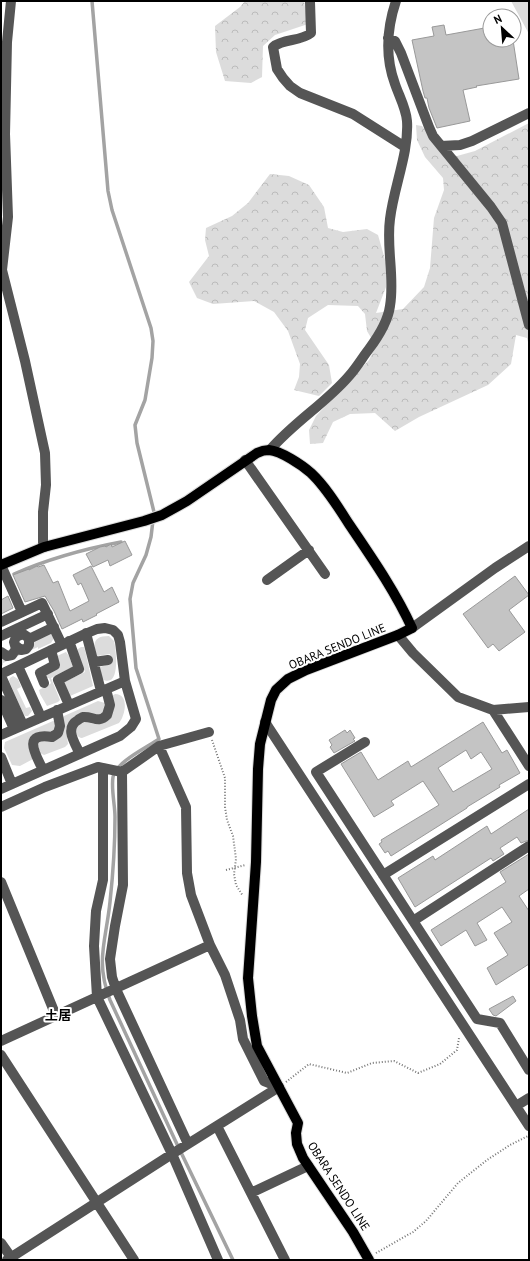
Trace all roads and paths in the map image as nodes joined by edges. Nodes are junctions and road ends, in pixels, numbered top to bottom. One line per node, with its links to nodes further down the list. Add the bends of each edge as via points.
1 (11, 1): 11 (street, via 7,42 5,134 8,217 2,270 26,361 45,453)
2 (396, 1): 4 (street)
3 (310, 2): 7 (street, via 311,33 306,37 273,47 277,69 300,93 353,114)
4 (388, 38): 6 (street, via 395,41 401,53 429,127); 7 (street, via 390,68 407,119)
5 (529, 113): 6 (street, via 472,141 460,145)
6 (441, 146): 8 (street, via 502,223)
7 (405, 147): 9 (street, via 392,200 389,228 392,287 385,322 349,376)
8 (529, 325)
9 (270, 450): 10 (main road, via 257,452); 21 (main road, via 302,465 322,486 390,585)
10 (245, 460): 11 (main road, via 187,501 162,515 144,522); 13 (street)
11 (44, 546): 14 (main road)
12 (529, 546): 21 (street)
13 (309, 550): 15 (street); 16 (street)
14 (1, 565): 17 (street)
15 (325, 574)
16 (268, 580)
17 (22, 612): 18 (street, via 42,603); 19 (street)
18 (48, 614): 20 (street); 23 (street)
19 (1, 622)
20 (54, 627): 25 (street); 27 (street, via 29,639 30,645 26,649 21,650)
21 (412, 628): 24 (main road, OBARA SENDO LINE)
22 (86, 633): 25 (street); 31 (street); 34 (street, via 105,628 113,630 118,635)
23 (1, 636)
24 (398, 636): 41 (street, via 458,697); 43 (main road, OBARA SENDO LINE, via 288,679 276,690)
25 (66, 643): 28 (street); 38 (street, via 79,670 58,680)
26 (1, 645): 27 (street, via 6,640)
27 (15, 645): 29 (street, via 14,653 10,656)
28 (51, 650): 32 (street); 35 (street, via 55,665 40,673 46,682)
29 (1, 652)
30 (108, 660): 31 (street)
31 (94, 662): 36 (street)
32 (18, 666): 33 (street); 35 (street)
33 (1, 675): 44 (street)
34 (125, 681): 36 (street); 49 (street, via 136,719 120,736)
35 (29, 690): 42 (street)
36 (103, 690): 38 (street); 49 (street, via 110,706 107,715 99,720 84,717 75,722 70,729)
37 (1, 700): 44 (street)
38 (69, 705): 40 (street)
39 (529, 707): 41 (street)
40 (57, 710): 42 (street); 53 (street, via 60,726 58,733 52,737 39,736 34,742 33,747)
41 (493, 710): 51 (street)
42 (41, 717): 44 (street)
43 (265, 722): 60 (main road, OBARA SENDO LINE, via 258,769); 70 (street)
44 (19, 727): 46 (street)
45 (209, 732): 48 (street); 64 (path, via 225,778 225,807 233,836 236,885 243,897)
46 (1, 735)
47 (365, 742): 62 (street, via 316,772)
48 (159, 746): 54 (street); 66 (street, via 186,807 187,873 191,895)
49 (80, 754): 53 (street)
50 (1, 758): 55 (street)
51 (529, 766)
52 (103, 768): 54 (street); 58 (street, via 98,766); 68 (street, via 103,880 96,911 94,946)
53 (43, 770): 55 (street)
54 (122, 772): 67 (street, via 123,885 110,959)
55 (12, 784): 57 (street)
56 (529, 784): 62 (street)
57 (1, 789)
58 (1, 807)
59 (529, 846): 65 (street)
60 (256, 862): 61 (path); 64 (main road, OBARA SENDO LINE)
61 (226, 870)
62 (383, 875): 65 (street)
63 (1, 882): 69 (street)
64 (253, 902): 74 (main road, OBARA SENDO LINE, via 248,978 252,1016 257,1046)
65 (413, 921): 73 (street, via 476,1019 500,1023)
66 (210, 945): 67 (street); 74 (street, via 240,1020 242,1039 264,1081)
67 (116, 989): 68 (street); 80 (street)
68 (97, 997): 69 (street); 81 (street)
69 (56, 1016): 71 (street)
70 (462, 1024): 74 (path, via 457,1050 440,1064 418,1073 394,1060 372,1063 347,1073 309,1064); 76 (street)
71 (1, 1041)
72 (1, 1055): 84 (street)
73 (529, 1070)
74 (279, 1087): 77 (street); 82 (main road, OBARA SENDO LINE, via 298,1123 297,1144)
75 (529, 1098): 76 (street)
76 (516, 1106): 78 (street)
77 (217, 1126): 80 (street); 83 (street)
78 (529, 1126)
79 (529, 1136): 87 (path, via 487,1160 458,1183 426,1221 413,1232)
80 (188, 1144): 81 (street)
81 (172, 1154): 84 (street); 89 (street)
82 (308, 1166): 83 (street); 87 (main road, OBARA SENDO LINE)
83 (250, 1193): 90 (street)
84 (97, 1202): 86 (street); 88 (street)
85 (1, 1243): 86 (street)
86 (10, 1259)
87 (369, 1259)
88 (134, 1260)
89 (218, 1260)
90 (285, 1260)

